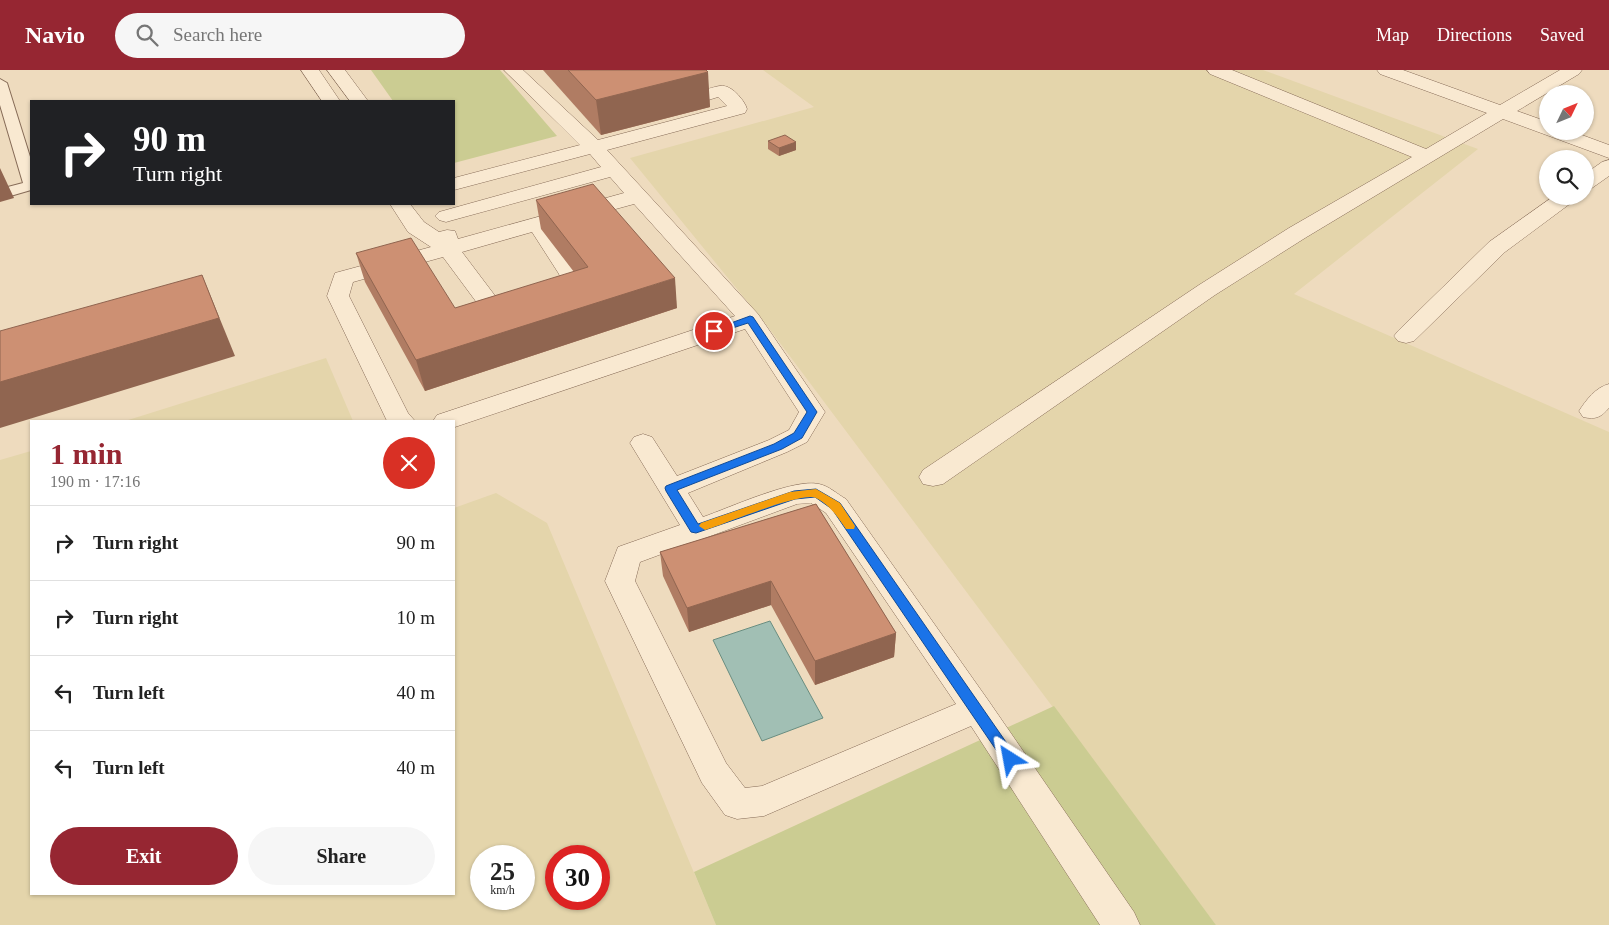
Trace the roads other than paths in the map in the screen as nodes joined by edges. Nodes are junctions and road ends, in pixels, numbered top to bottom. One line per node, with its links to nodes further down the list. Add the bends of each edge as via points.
1 (310, 70): 9 (street)
2 (336, 70): 10 (street)
3 (513, 70): 14 (street)
4 (672, 70): 14 (street, via 705,95 722,91 738,105 738,109)
5 (1216, 70): 16 (street)
6 (1386, 70): 11 (street)
7 (1573, 70): 11 (street)
8 (0, 83): 20 (lane)
9 (330, 100)
10 (357, 100)
11 (1500, 112): 12 (street); 16 (street)
12 (1539, 127)
13 (1576, 140): 15 (street)
14 (593, 146): 18 (street); 22 (street)
15 (1609, 152)
16 (1427, 156): 37 (street, via 1207,290)
17 (1609, 166): 19 (street)
18 (614, 170): 24 (street); 27 (street)
19 (1594, 177)
20 (30, 181)
21 (30, 184): 23 (lane)
22 (455, 184)
23 (0, 194)
24 (638, 196): 28 (street); 30 (street)
25 (401, 205): 29 (street, via 416,227)
26 (1556, 205): 31 (street, via 1498,247)
27 (440, 210): 29 (street)
28 (538, 224): 29 (street); 29 (street, via 573,283 570,291 507,315 491,306)
29 (448, 248): 34 (street, via 343,278 340,287 338,296)
30 (750, 319): 35 (street); 38 (street, via 812,412 798,436)
31 (1406, 336)
32 (1609, 392): 33 (street)
33 (1592, 411)
34 (401, 420)
35 (449, 420)
36 (643, 443): 38 (street)
37 (933, 477)
38 (670, 488): 39 (street)
39 (696, 529): 40 (street, via 794,495 816,493 836,506); 40 (street, via 628,555 620,581 714,773 737,804 764,802)
40 (977, 709): 41 (street)
41 (1121, 925)

